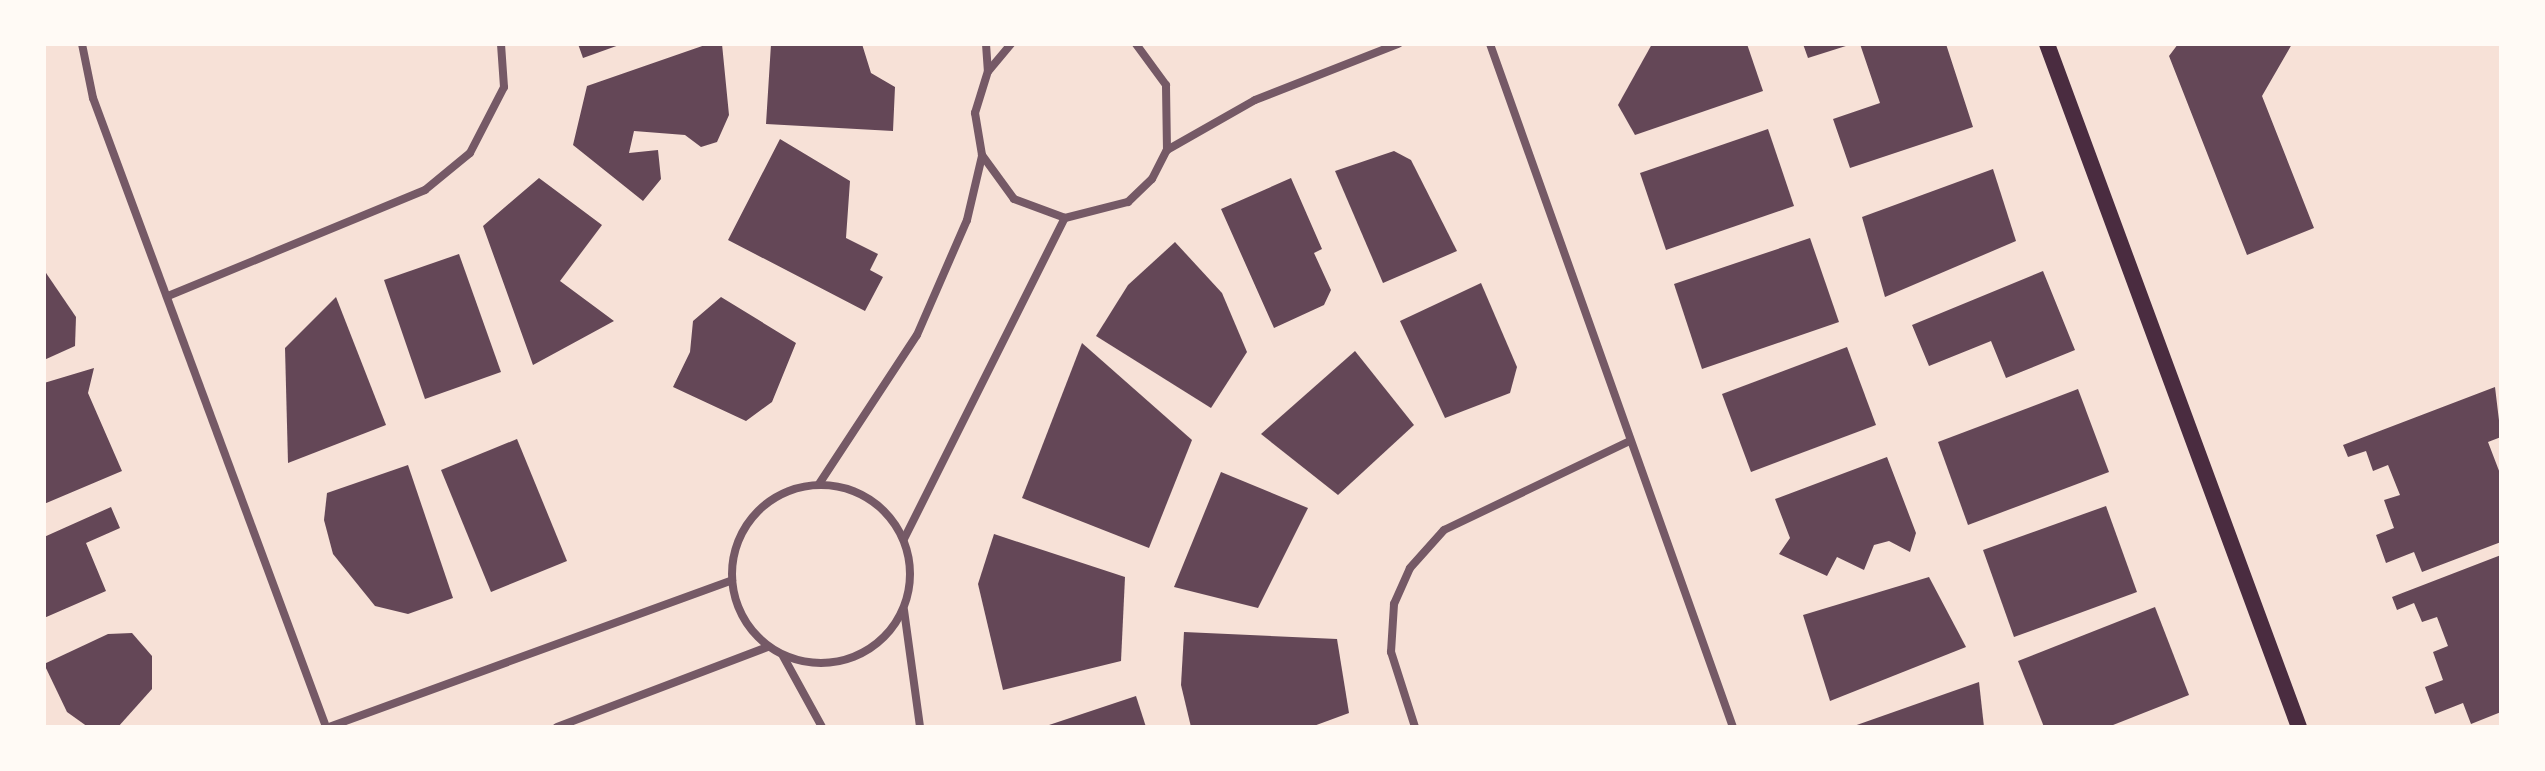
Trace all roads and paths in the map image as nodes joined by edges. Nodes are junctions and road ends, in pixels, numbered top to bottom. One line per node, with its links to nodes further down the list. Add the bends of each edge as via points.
1 (82, 44): 13 (street, via 93,98)
2 (501, 44): 13 (street, via 504,87 470,153 425,190)
3 (986, 44): 9 (street)
4 (1011, 44): 9 (street)
5 (1136, 44): 10 (street, via 1166,85)
6 (1398, 44): 10 (street, via 1255,100)
7 (1490, 44): 14 (street)
8 (2047, 44): 27 (main road)
9 (988, 71): 11 (street, via 975,113)
10 (1167, 150): 12 (street, via 1152,179 1128,202)
11 (982, 155): 12 (street, via 1014,199); 15 (street, via 967,220 917,335)
12 (1065, 218): 16 (street)
13 (168, 296): 21 (street)
14 (1630, 441): 25 (street, via 1444,530 1410,568 1394,604 1391,652); 26 (street)
15 (819, 484): 16 (street, via 870,498); 17 (street, via 791,490 746,525)
16 (904, 539): 18 (street, via 911,574)
17 (732, 580): 19 (street, via 742,618); 21 (street)
18 (904, 610): 20 (street, via 892,631 853,659 805,663); 24 (street)
19 (768, 647): 20 (street); 22 (street)
20 (783, 655): 23 (street)
21 (328, 727)
22 (557, 727)
23 (822, 727)
24 (920, 727)
25 (1415, 727)
26 (1733, 727)
27 (2299, 727)

